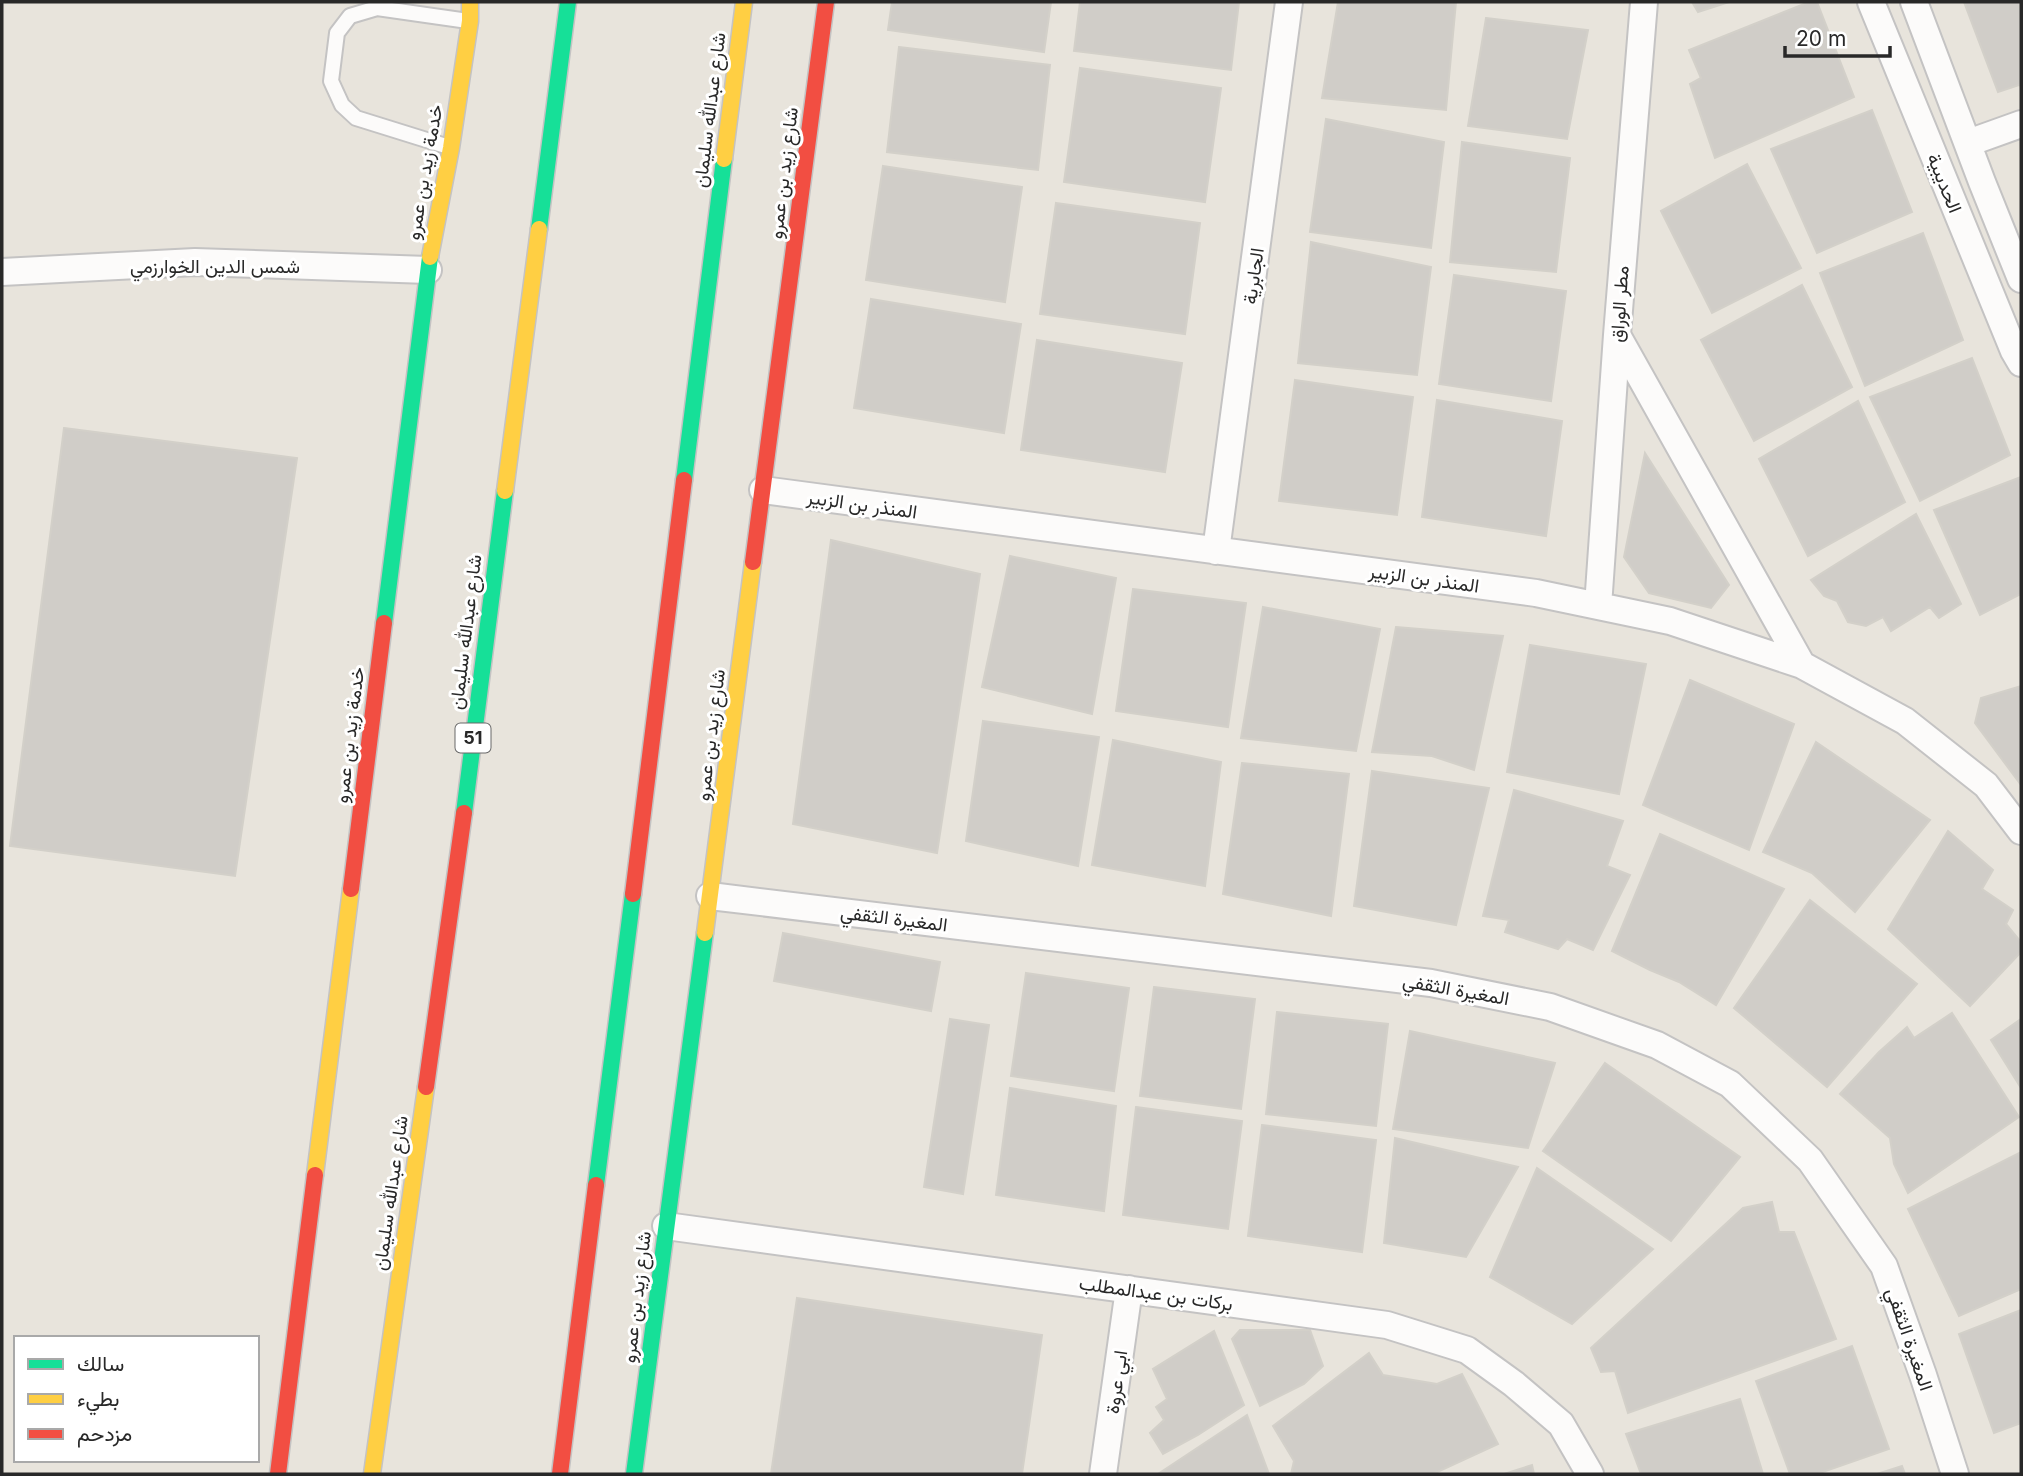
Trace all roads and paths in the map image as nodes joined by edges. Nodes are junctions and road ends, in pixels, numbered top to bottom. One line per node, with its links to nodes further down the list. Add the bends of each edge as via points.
1 (470, 2): 9 (main road, خدمة زيد بن عمرو)
2 (568, 2): 27 (main road, شارع عبدالله سليمان / 51, via 460,841)
3 (744, 2): 28 (main road, شارع عبدالله سليمان)
4 (826, 2): 18 (main road, شارع زيد بن عمرو)
5 (1289, 2): 19 (street, الجابرية)
6 (1644, 2): 16 (street, مطر الوراق)
7 (1871, 2): 17 (street, الحديبية)
8 (1914, 2): 11 (street, الحديبية)
9 (470, 21): 12 (main road, خدمة زيد بن عمرو); 12 (lane, via 377,8 350,16 337,33 331,81 342,105 356,118)
10 (2021, 124): 11 (street)
11 (1968, 144): 15 (street, الحديبية)
12 (451, 148): 13 (main road, خدمة زيد بن عمرو)
13 (428, 270): 14 (street, شمس الدين الخوارزمي, via 195,262); 26 (main road, خدمة زيد بن عمرو)
14 (2, 272)
15 (2021, 279)
16 (1617, 335): 20 (street, مطر الوراق); 21 (street)
17 (2021, 363)
18 (763, 490): 19 (street, المنذر بن الزبير); 23 (main road, شارع زيد بن عمرو)
19 (1216, 551): 20 (street, المنذر بن الزبير, via 1536,593)
20 (1598, 606): 21 (street, المنذر بن الزبير, via 1670,621)
21 (1802, 665): 22 (street, المنذر بن الزبير, via 1905,721 1986,785)
22 (2021, 831)
23 (710, 896): 24 (main road, شارع زيد بن عمرو); 32 (street, المغيرة الثقفي, via 1432,983 1550,1007 1657,1045 1730,1084 1810,1160 1884,1265)
24 (666, 1226): 25 (street, بركات بن عبدالمطلب); 29 (main road, شارع زيد بن عمرو)
25 (1129, 1289): 30 (street, ابي عروة); 31 (street, بركات بن عبدالمطلب, via 1387,1325 1467,1350 1561,1424)
26 (278, 1474)
27 (372, 1474)
28 (560, 1474)
29 (634, 1474)
30 (1103, 1474)
31 (1590, 1474)
32 (1955, 1474)

